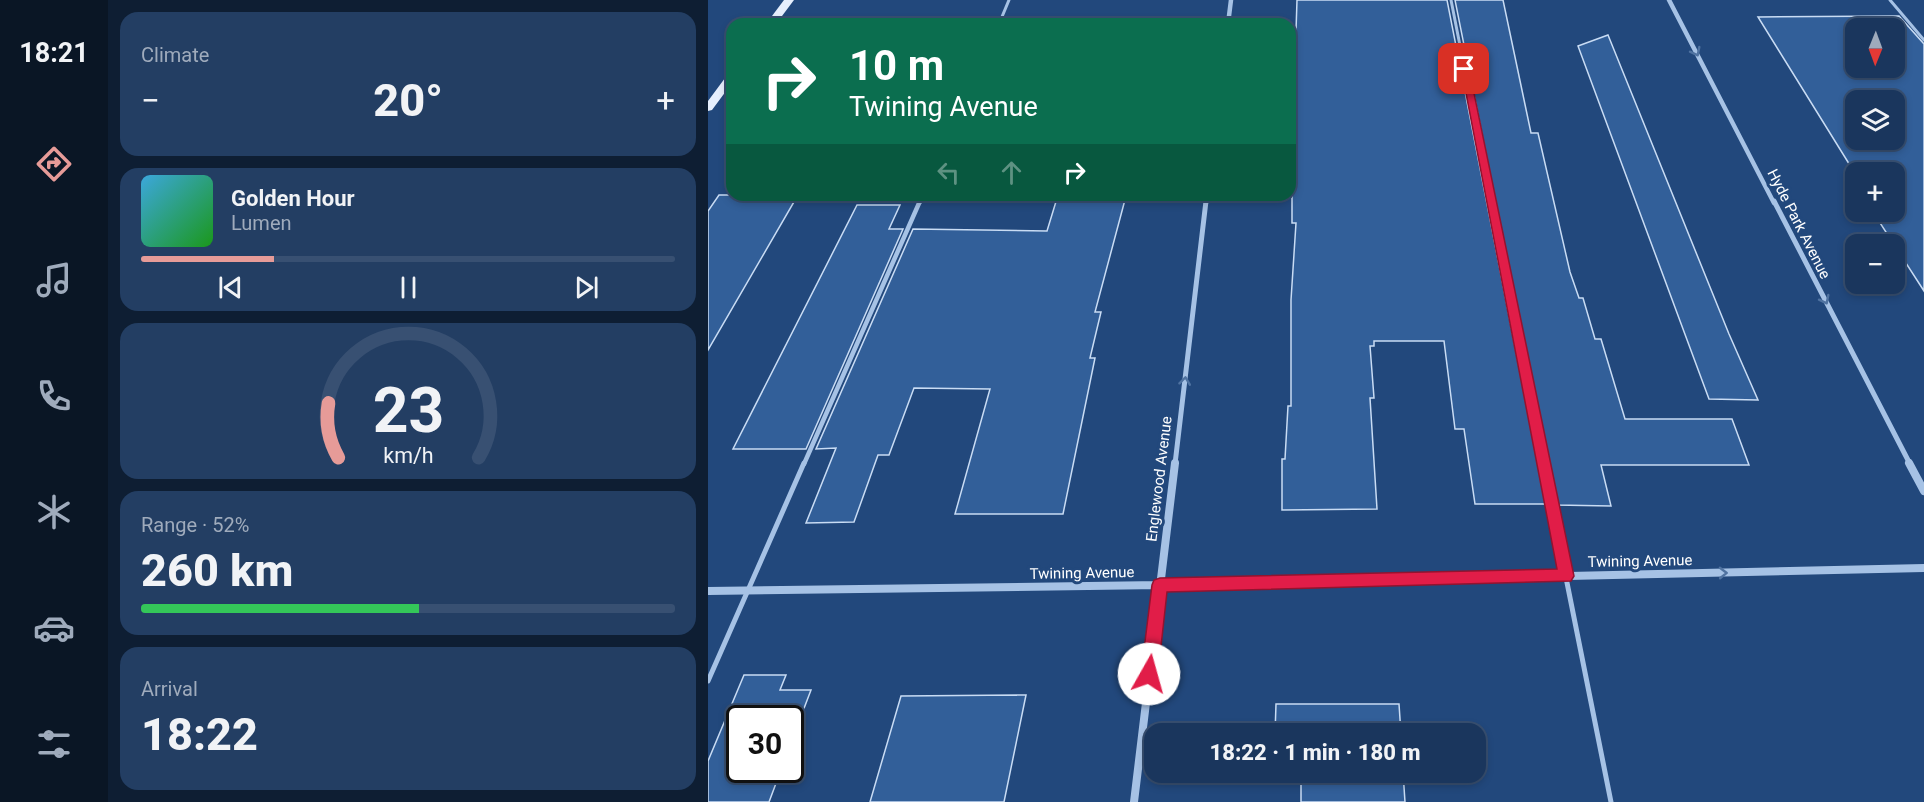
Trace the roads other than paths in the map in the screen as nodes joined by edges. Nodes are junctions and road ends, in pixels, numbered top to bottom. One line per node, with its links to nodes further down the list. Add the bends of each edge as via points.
1 (789, 0): 7 (main road)
2 (1009, 0): 8 (lane)
3 (1231, 0): 9 (street)
4 (1450, 0): 17 (lane)
5 (1669, 0): 15 (street, Hyde Park Avenue, one-way to 15)
6 (1890, 0): 10 (lane)
7 (776, 18)
8 (1002, 18)
9 (1229, 18)
10 (1924, 40)
11 (726, 84): 12 (main road)
12 (708, 108)
13 (920, 201): 20 (lane)
14 (1206, 201): 18 (street, Englewood Avenue, one-way to 14)
15 (1924, 491)
16 (1924, 568): 17 (street, Twining Avenue, one-way to 16)
17 (1566, 576): 18 (street, Twining Avenue); 23 (lane)
18 (1160, 585): 20 (street, Twining Avenue); 22 (street, Englewood Avenue)
19 (708, 591): 20 (street, Twining Avenue)
20 (748, 591): 21 (lane)
21 (708, 681)
22 (1134, 802)
23 (1611, 802)

